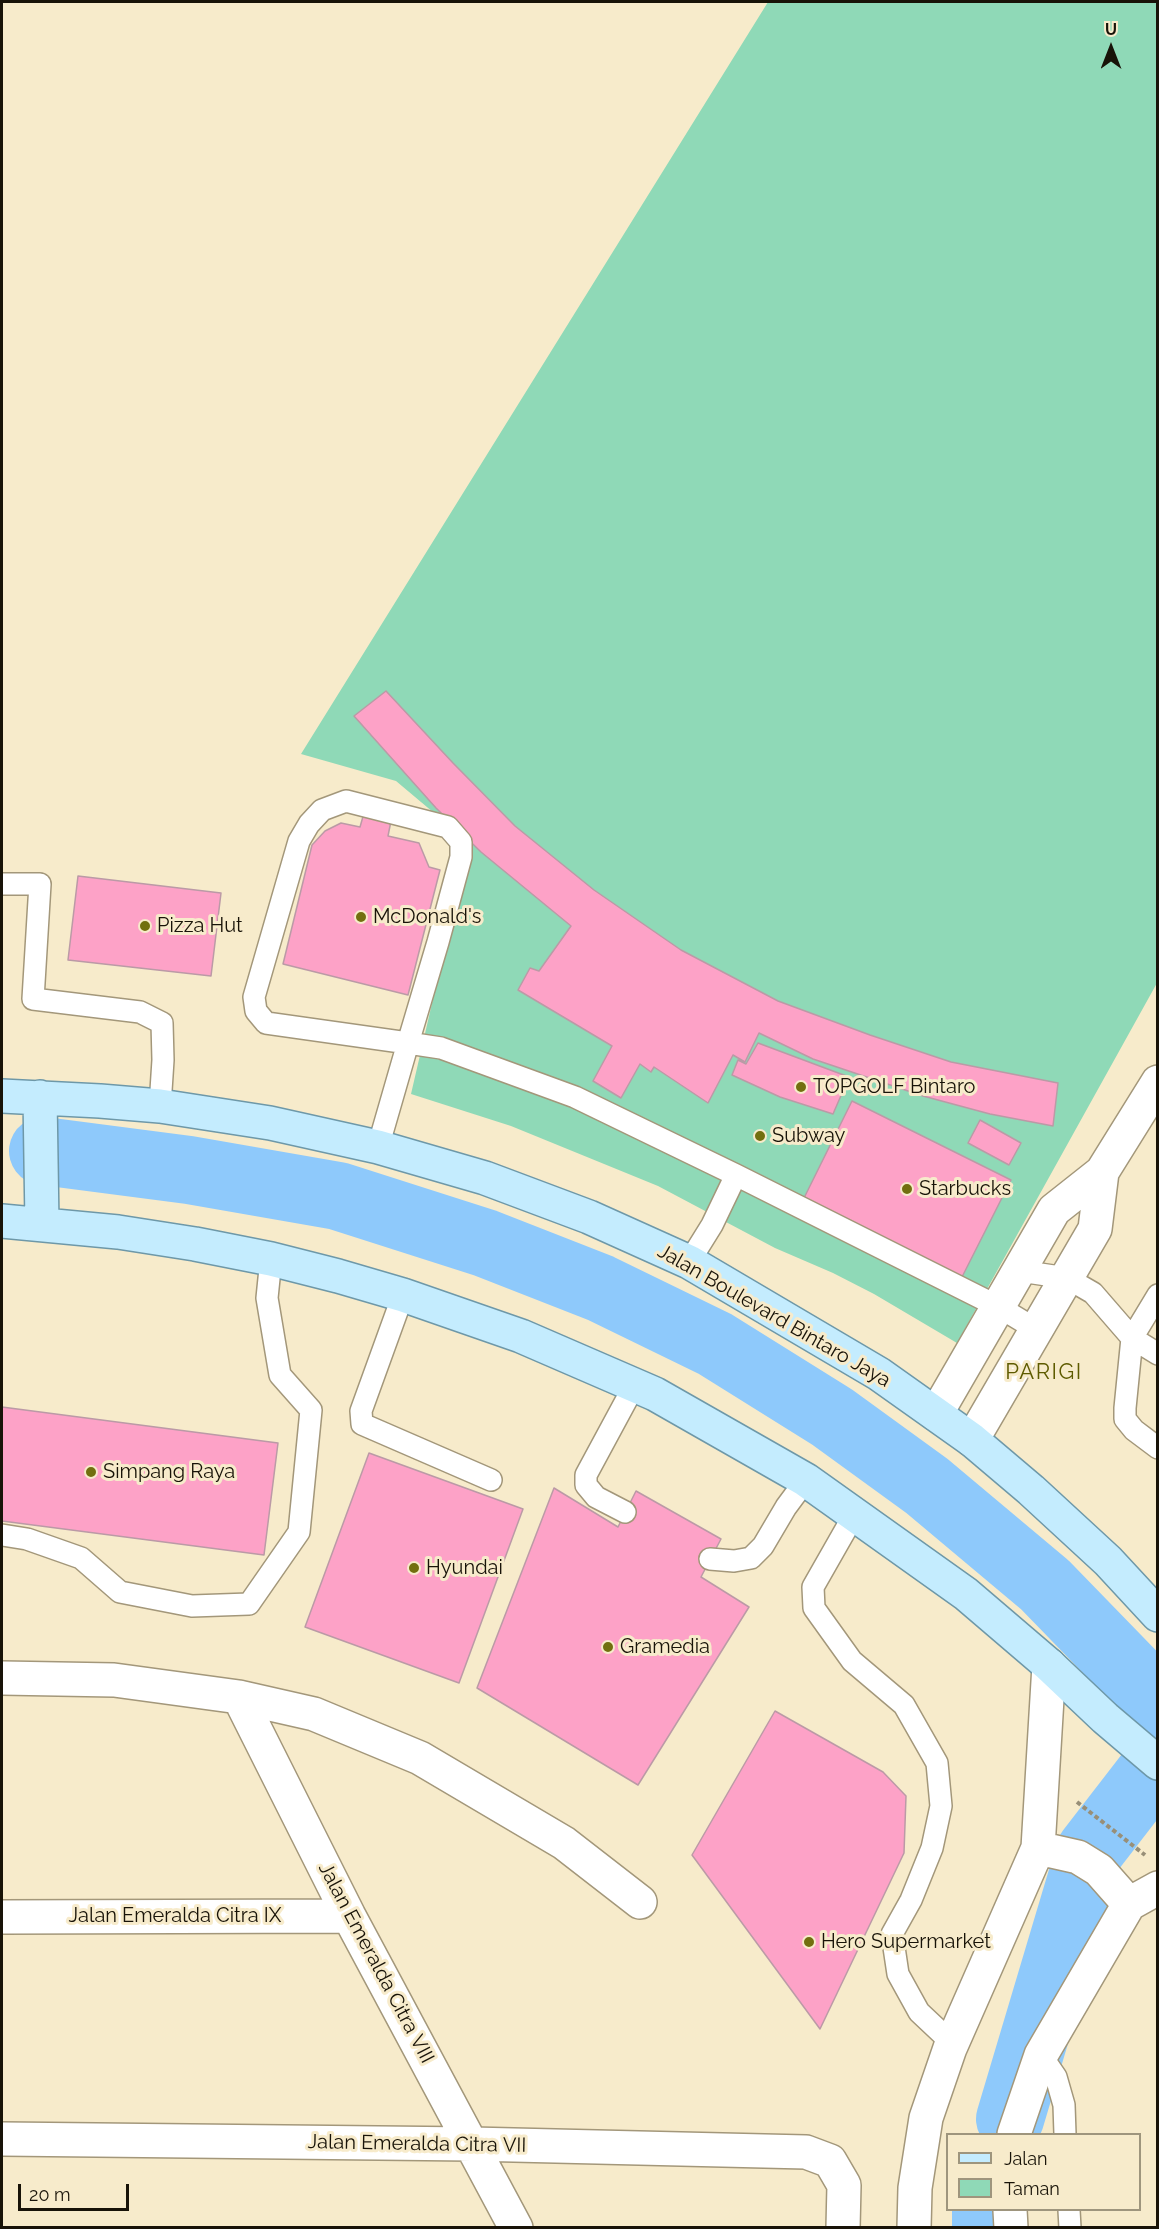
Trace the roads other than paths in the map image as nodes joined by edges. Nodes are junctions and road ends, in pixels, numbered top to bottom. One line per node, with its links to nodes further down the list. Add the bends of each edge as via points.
1 (2, 884): 6 (lane, via 40,884 33,999 140,1012 162,1023)
2 (408, 1043): 2 (lane, via 266,1023 255,1011 254,998 299,841 322,810 346,801 448,827 461,842 461,857); 7 (lane); 9 (lane, via 441,1048 575,1097)
3 (1158, 1082): 8 (street)
4 (2, 1096): 5 (main road, Jalan Boulevard Bintaro Jaya)
5 (40, 1097): 6 (main road, Jalan Boulevard Bintaro Jaya); 11 (main road)
6 (160, 1106): 7 (main road, Jalan Boulevard Bintaro Jaya, via 270,1123)
7 (378, 1147): 13 (main road, Jalan Boulevard Bintaro Jaya, via 485,1178 589,1217)
8 (1102, 1172): 14 (street, via 1054,1210); 15 (street, via 1095,1229)
9 (736, 1175): 13 (lane); 18 (lane)
10 (2, 1221): 11 (main road)
11 (42, 1224): 12 (main road, via 151,1237)
12 (271, 1259): 16 (main road); 30 (lane, via 267,1298 280,1375 310,1410 299,1532 249,1604 192,1606 120,1592 81,1557)
13 (689, 1262): 23 (main road, Jalan Boulevard Bintaro Jaya, via 879,1374)
14 (1020, 1271): 15 (lane); 18 (street)
15 (1067, 1278): 19 (street); 20 (lane, via 1093,1293)
16 (403, 1295): 22 (main road, via 521,1336); 26 (lane, via 361,1411 362,1424)
17 (1158, 1295): 20 (lane)
18 (985, 1300): 19 (lane); 23 (street)
19 (1036, 1330): 24 (street)
20 (1132, 1338): 21 (lane); 25 (lane, via 1125,1419)
21 (1158, 1354)
22 (634, 1386): 27 (main road); 28 (lane, via 586,1475 586,1485 596,1497)
23 (936, 1414): 24 (main road, Jalan Boulevard Bintaro Jaya)
24 (972, 1440): 32 (main road, Jalan Boulevard Bintaro Jaya, via 1108,1561)
25 (1158, 1448)
26 (491, 1480)
27 (806, 1480): 29 (main road); 31 (lane, via 764,1546 751,1558)
28 (625, 1512)
29 (854, 1515): 33 (main road, via 966,1594); 43 (lane, via 813,1587 814,1608 852,1661 904,1705 937,1762 941,1806 932,1848 892,1934 898,1974 913,2002)
30 (2, 1535)
31 (710, 1559)
32 (1158, 1614)
33 (1049, 1665): 36 (main road); 37 (street)
34 (2, 1678): 35 (street, via 114,1680)
35 (239, 1697): 40 (street, via 314,1714 420,1758 564,1843); 41 (street, Jalan Emeralda Citra VIII)
36 (1158, 1763)
37 (1046, 1849): 39 (street, via 1078,1857); 43 (street)
38 (1158, 1888): 39 (street)
39 (1122, 1896): 44 (street)
40 (640, 1902)
41 (349, 1916): 42 (street, Jalan Emeralda Citra IX); 48 (street, Jalan Emeralda Citra VIII)
42 (2, 1917)
43 (952, 2044): 53 (street, via 926,2118 915,2188)
44 (1041, 2055): 45 (street); 46 (lane, via 1056,2077 1064,2105)
45 (1014, 2133)
46 (1065, 2133)
47 (2, 2139): 48 (street, Jalan Emeralda Citra VII)
48 (472, 2144): 51 (street, Jalan Emeralda Citra VIII); 52 (street, Jalan Emeralda Citra VII, via 806,2152 830,2161 844,2185)
49 (1010, 2211): 54 (street)
50 (1069, 2211): 55 (lane)
51 (516, 2228)
52 (843, 2228)
53 (914, 2228)
54 (1011, 2228)
55 (1070, 2228)

